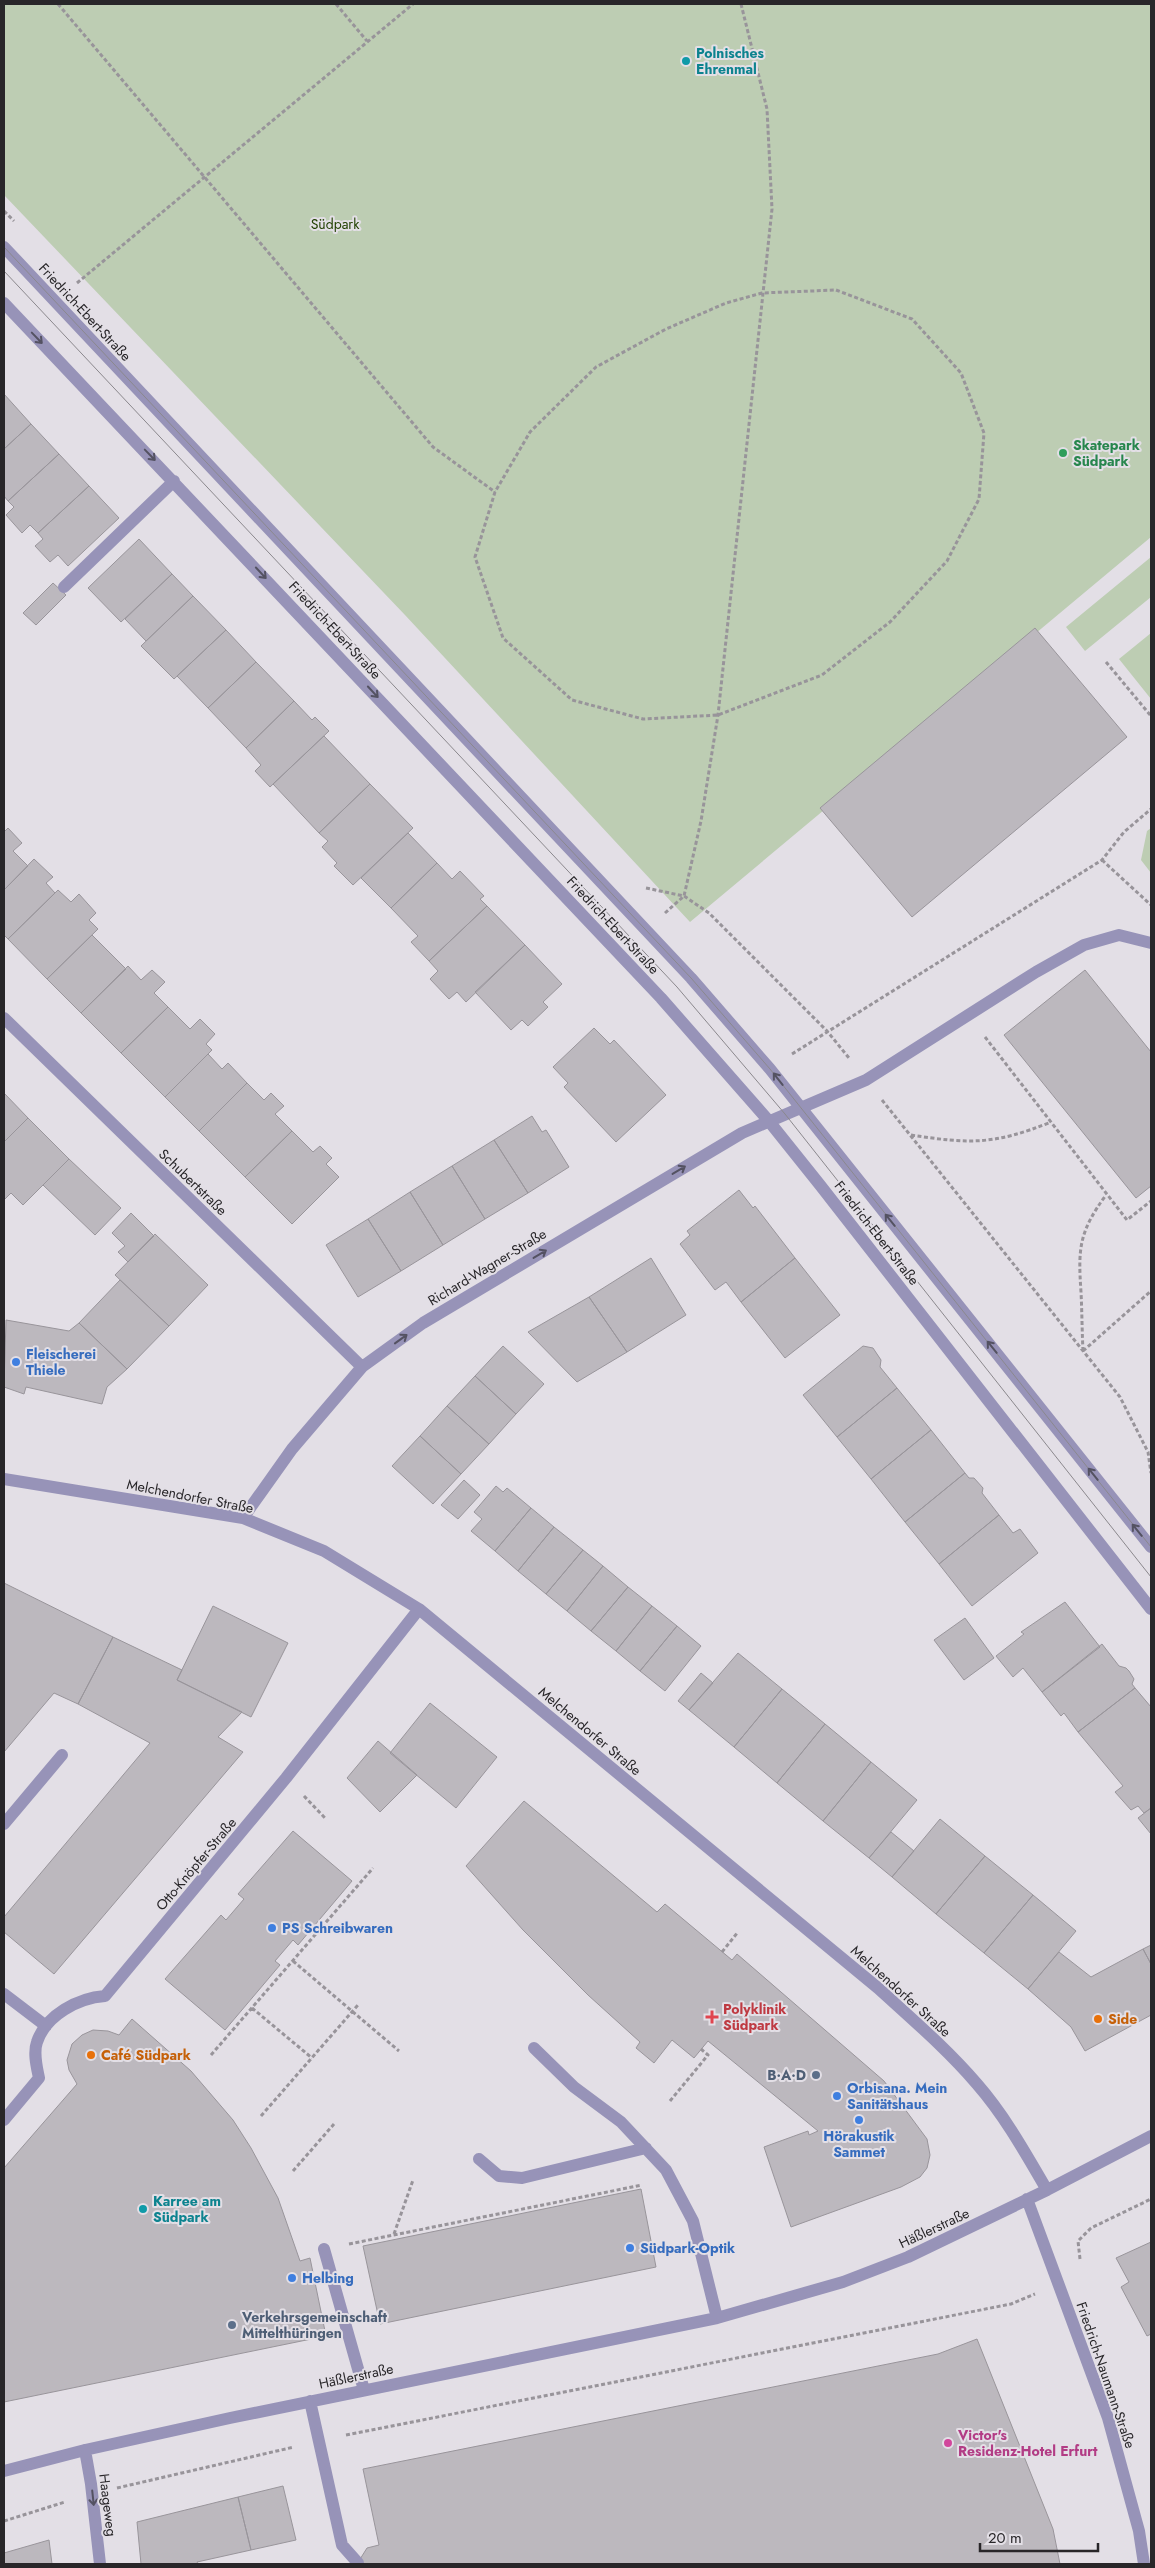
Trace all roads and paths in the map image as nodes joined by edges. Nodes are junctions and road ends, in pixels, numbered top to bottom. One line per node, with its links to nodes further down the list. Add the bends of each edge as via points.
1 (58, 4): 6 (path)
2 (336, 4): 5 (path)
3 (412, 4): 5 (path)
4 (742, 4): 9 (path, via 767,110 772,209)
5 (368, 41): 6 (path)
6 (206, 176): 8 (path); 12 (path, via 433,447)
7 (4, 247): 25 (street, Friedrich-Ebert-Straße, one-way to 7, via 691,978)
8 (77, 283)
9 (762, 292): 12 (path, via 726,303 666,329 596,368 530,432); 15 (path); 15 (path, via 836,290 912,319 961,372 984,433 979,499 947,561 890,622 822,675)
10 (4, 303): 11 (street, Friedrich-Ebert-Straße, one-way to 11)
11 (174, 481): 13 (street); 26 (street, Friedrich-Ebert-Straße, one-way to 26, via 661,998)
12 (495, 492): 15 (path, via 475,557 503,638 572,700 643,719)
13 (64, 588)
14 (1106, 662): 16 (path)
15 (718, 715): 23 (path, via 701,821 684,896 709,913)
16 (1151, 716)
17 (1151, 809): 18 (path, via 1124,832)
18 (1102, 860): 19 (path); 23 (path)
19 (1151, 905)
20 (1151, 943): 21 (street, Richard-Wagner-Straße, via 1119,935 1084,945)
21 (968, 1014): 24 (street, Richard-Wagner-Straße); 27 (path)
22 (4, 1018): 33 (street, Schubertstraße)
23 (827, 1031): 24 (path)
24 (866, 1080): 25 (street, Richard-Wagner-Straße); 28 (path)
25 (800, 1108): 26 (street, Richard-Wagner-Straße); 37 (street, Friedrich-Ebert-Straße, one-way to 25)
26 (768, 1120): 33 (street, Richard-Wagner-Straße, one-way to 26, via 423,1324); 39 (street, Friedrich-Ebert-Straße)
27 (1051, 1122): 28 (path, via 1022,1134 988,1142 958,1143); 29 (path)
28 (911, 1135): 32 (path)
29 (1106, 1195): 30 (path, via 1127,1220); 32 (path, via 1083,1234 1078,1262)
30 (1151, 1202)
31 (1151, 1291): 32 (path)
32 (1083, 1351): 34 (path, via 1120,1396 1148,1452)
33 (362, 1367): 36 (street, Richard-Wagner-Straße, via 292,1449)
34 (1151, 1473)
35 (4, 1479): 36 (street, Melchendorfer Straße)
36 (243, 1518): 38 (street, Melchendorfer Straße, via 324,1551)
37 (1151, 1547)
38 (419, 1609): 50 (street, Otto-Knöpfer-Straße, via 286,1778 105,1996 87,1997 69,2006); 66 (street, Melchendorfer Straße, via 878,1988 979,2086 1018,2139)
39 (1151, 1609)
40 (62, 1755): 41 (street)
41 (4, 1824)
42 (373, 1868): 45 (path)
43 (738, 1932): 44 (path)
44 (722, 1952)
45 (293, 1961): 48 (path); 49 (path)
46 (4, 1994): 50 (street)
47 (358, 2005): 49 (path)
48 (252, 2008): 54 (path); 55 (path)
49 (352, 2012): 53 (path); 55 (path)
50 (46, 2026): 58 (street, Otto-Knöpfer-Straße, via 36,2044 39,2078)
51 (534, 2048): 61 (street, via 574,2087 621,2122)
52 (701, 2049): 56 (path, via 708,2055)
53 (398, 2051)
54 (211, 2055)
55 (312, 2058): 57 (path)
56 (670, 2101)
57 (261, 2116)
58 (4, 2120)
59 (334, 2124): 63 (path)
60 (1151, 2136): 66 (street, Häßlerstraße)
61 (646, 2148): 62 (street, via 522,2178 499,2176); 64 (street)
62 (479, 2159)
63 (293, 2170)
64 (666, 2170): 69 (path, via 647,2184); 72 (street, via 693,2221)
65 (413, 2180): 69 (path)
66 (1047, 2190): 67 (street, Häßlerstraße)
67 (1028, 2199): 71 (street, Friedrich-Naumann-Straße); 72 (street, Häßlerstraße, via 908,2257 843,2282)
68 (1151, 2199): 71 (path, via 1091,2228 1078,2241 1083,2274)
69 (394, 2234): 70 (path)
70 (324, 2249): 73 (street)
71 (1059, 2283): 75 (path, via 1011,2304); 82 (street, Friedrich-Naumann-Straße, via 1108,2418 1139,2531)
72 (717, 2318): 73 (street, Häßlerstraße)
73 (364, 2390): 74 (street, Häßlerstraße)
74 (310, 2402): 75 (street); 76 (street, Häßlerstraße)
75 (319, 2441): 78 (path); 80 (street, via 342,2545)
76 (85, 2450): 77 (street, Häßlerstraße); 78 (street, Haageweg)
77 (4, 2471)
78 (92, 2494): 79 (path); 81 (street, Haageweg, one-way to 81)
79 (4, 2521)
80 (358, 2562)
81 (100, 2564)
82 (1144, 2564)

